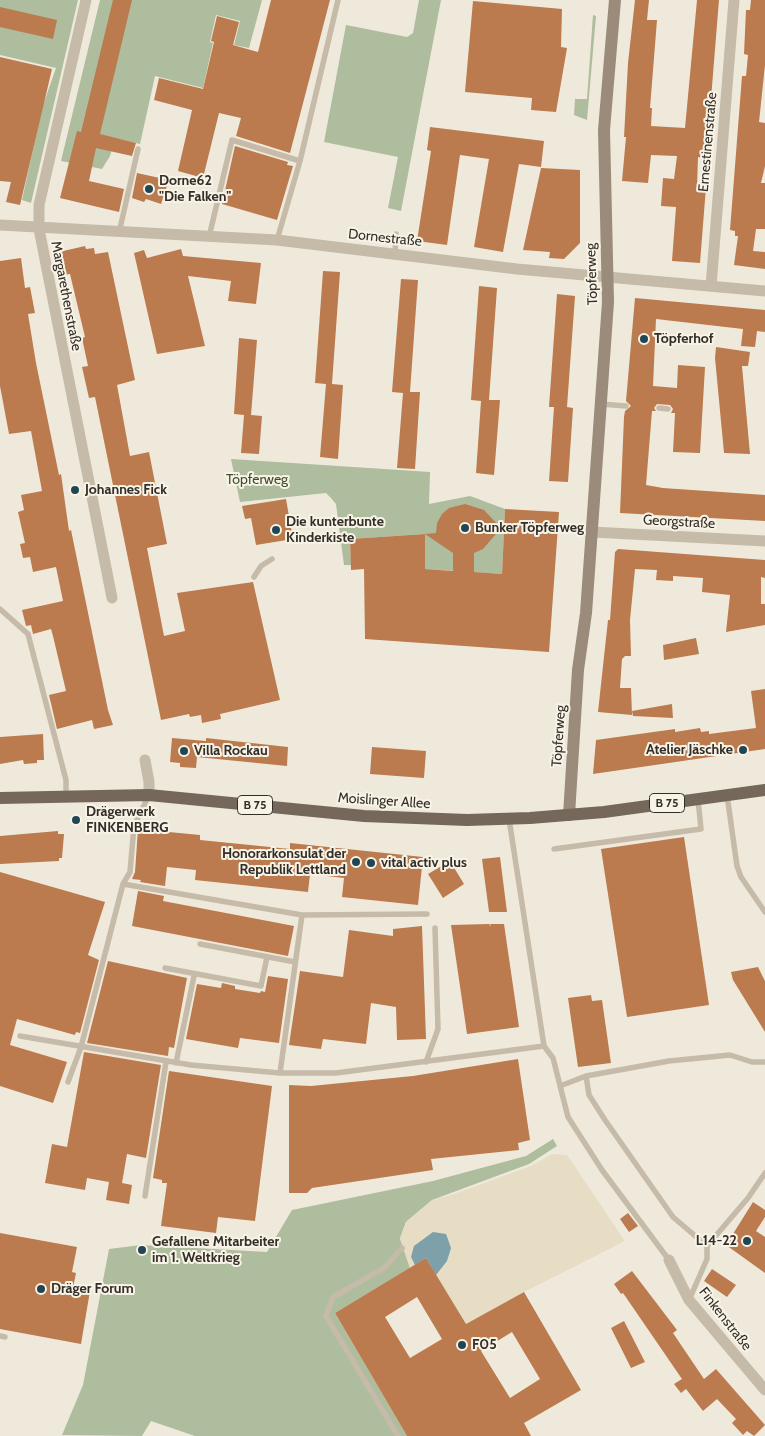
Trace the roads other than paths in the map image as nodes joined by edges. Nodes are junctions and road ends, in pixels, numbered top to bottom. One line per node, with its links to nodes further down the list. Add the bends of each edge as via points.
1 (86, 0): 8 (street, Margarethenstraße, via 39,204)
2 (338, 0): 6 (lane)
3 (615, 0): 14 (main road, Töpferweg, via 604,130)
4 (734, 0): 15 (street, Ernestinenstraße)
5 (138, 149): 9 (lane)
6 (300, 161): 11 (lane, via 232,140); 12 (lane)
7 (0, 225): 8 (street, Dornestraße)
8 (39, 229): 9 (street, Dornestraße); 25 (street, Margarethenstraße)
9 (118, 233): 11 (street, Dornestraße)
10 (396, 234): 13 (lane)
11 (209, 237): 12 (street, Dornestraße)
12 (277, 240): 13 (street, Dornestraße)
13 (395, 254): 14 (street, Dornestraße)
14 (608, 277): 15 (street, Dornestraße); 17 (main road, Töpferweg)
15 (711, 286): 16 (street, Dornestraße)
16 (765, 291)
17 (601, 404): 18 (lane); 21 (main road, Töpferweg)
18 (626, 406)
19 (659, 408): 20 (lane)
20 (668, 409)
21 (592, 532): 22 (street, Georgstraße); 34 (main road, Töpferweg, via 578,670)
22 (765, 541)
23 (272, 559): 24 (lane, via 261,566)
24 (254, 577)
25 (112, 598)
26 (0, 608): 29 (lane, via 28,634 66,780)
27 (145, 760): 30 (street)
28 (765, 790): 31 (main road, Moislinger Allee / B 75)
29 (66, 795): 30 (main road, Moislinger Allee / B 75); 32 (main road, Moislinger Allee / B 75)
30 (149, 795): 35 (main road, Moislinger Allee / B 75, via 364,816); 37 (lane, via 134,826 130,872)
31 (727, 795): 33 (main road, Moislinger Allee / B 75); 38 (lane, via 737,866)
32 (0, 798)
33 (698, 799): 34 (main road, Moislinger Allee / B 75); 36 (lane, via 701,829)
34 (569, 815): 35 (main road, Moislinger Allee / B 75)
35 (509, 819): 48 (lane)
36 (554, 849)
37 (123, 884): 39 (lane); 49 (lane)
38 (765, 912)
39 (302, 914): 40 (lane); 44 (lane)
40 (427, 914)
41 (435, 928): 51 (lane, via 438,1029)
42 (200, 944): 43 (lane)
43 (267, 957): 44 (lane); 46 (lane, via 261,986)
44 (295, 962): 54 (lane)
45 (165, 968): 46 (lane)
46 (194, 976): 53 (lane)
47 (20, 1036): 49 (lane)
48 (544, 1046): 51 (lane); 57 (lane, via 553,1058)
49 (81, 1047): 50 (lane); 56 (lane)
50 (166, 1062): 53 (lane); 59 (lane)
51 (426, 1062): 54 (lane, via 336,1073)
52 (765, 1062): 55 (lane, via 752,1062 730,1054)
53 (176, 1063): 54 (lane)
54 (280, 1073)
55 (586, 1076): 57 (lane); 60 (lane, via 589,1095 604,1120 673,1217)
56 (68, 1082)
57 (560, 1086): 62 (lane, via 568,1117 581,1140)
58 (765, 1173): 60 (lane)
59 (145, 1196)
60 (707, 1246): 63 (lane, via 707,1259)
61 (402, 1248): 65 (lane, via 384,1268 333,1297 326,1316)
62 (669, 1260): 63 (street, Finkenstraße)
63 (689, 1300): 64 (street, Finkenstraße)
64 (765, 1390)
65 (398, 1436)

